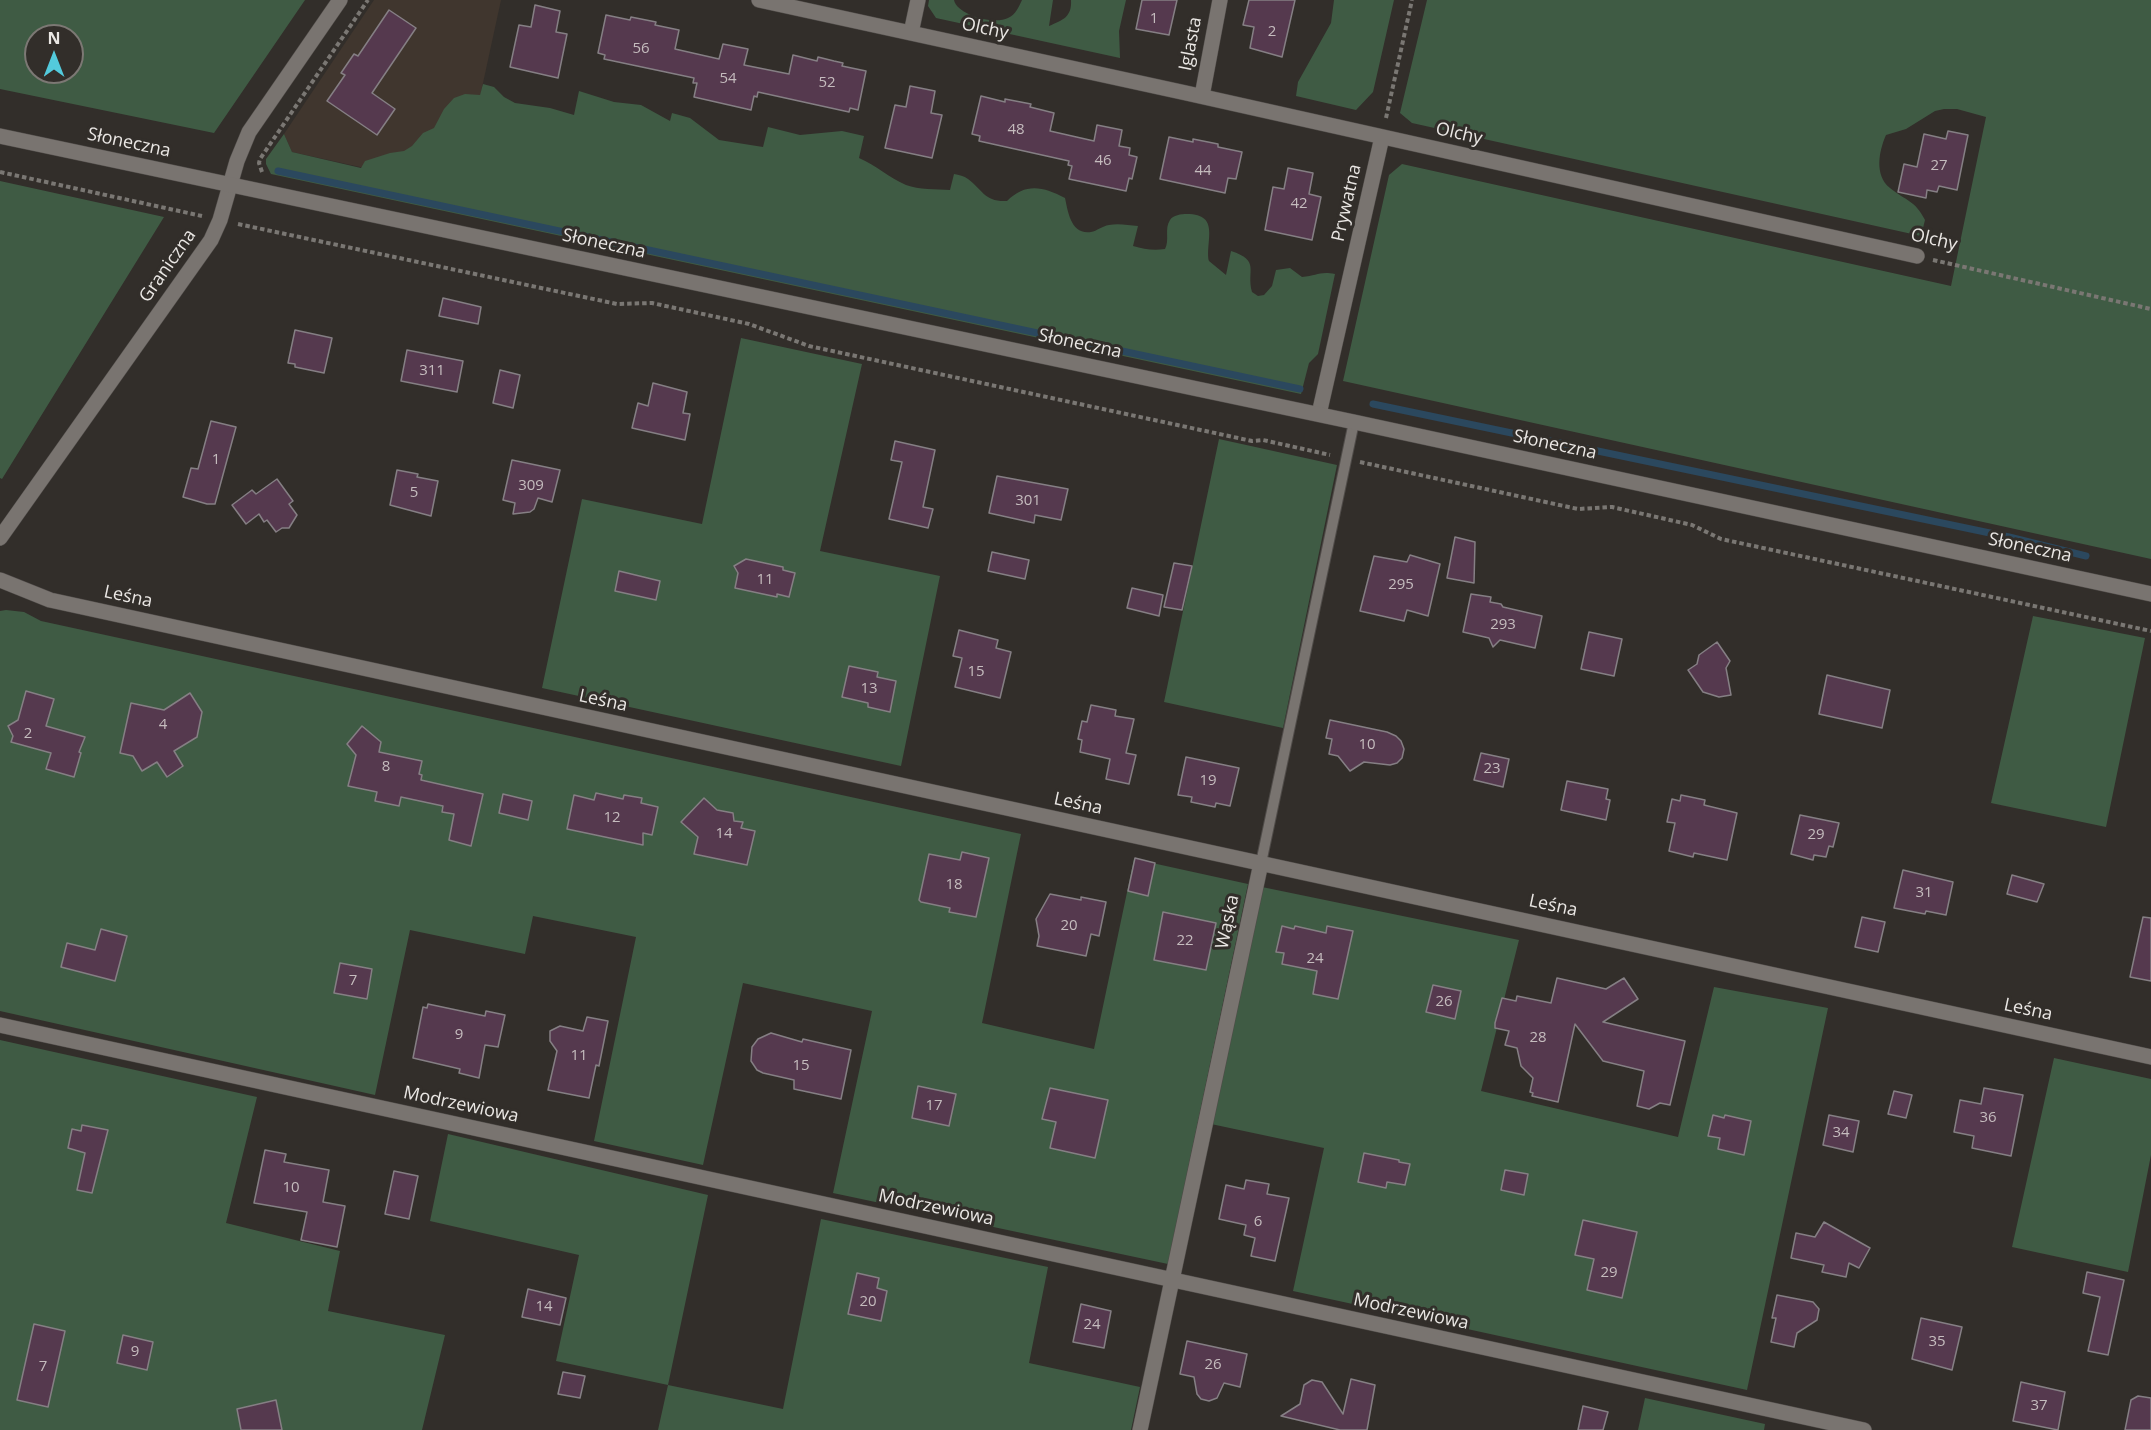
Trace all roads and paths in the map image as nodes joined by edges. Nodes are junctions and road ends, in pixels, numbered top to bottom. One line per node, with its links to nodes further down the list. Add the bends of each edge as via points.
1 (340, 0): 13 (street, Graniczna, via 249,132)
2 (368, 0): 12 (path, via 260,159 259,167)
3 (759, 0): 7 (street, Olchy)
4 (918, 0): 7 (street)
5 (1220, 0): 8 (street, Iglasta)
6 (1412, 0): 10 (path)
7 (911, 33): 8 (street, Olchy)
8 (1202, 96): 10 (street, Olchy)
9 (0, 136): 13 (street, Słoneczna)
10 (1382, 137): 15 (street, Olchy); 17 (street, Prywatna)
11 (0, 172): 14 (path)
12 (267, 177)
13 (231, 185): 14 (street, Graniczna); 17 (street, Słoneczna)
14 (220, 220): 19 (path, via 617,304 652,303 748,324 809,346); 20 (street, Graniczna, via 211,240)
15 (1917, 256): 16 (path, Olchy)
16 (2151, 309)
17 (1319, 414): 18 (street, Słoneczna)
18 (1354, 422): 19 (lane, Wąska); 22 (street, Słoneczna)
19 (1346, 459): 23 (path, via 1578,508 1612,507 1692,525 1721,539); 24 (lane, Wąska)
20 (0, 538)
21 (0, 580): 24 (street, Leśna, via 50,600)
22 (2151, 594)
23 (2151, 631)
24 (1261, 863): 26 (street, Leśna); 27 (street, Wąska)
25 (0, 1025): 27 (street, Modrzewiowa)
26 (2151, 1057)
27 (1172, 1280): 28 (street, Wąska); 29 (street, Modrzewiowa)
28 (1140, 1430)
29 (1864, 1430)

